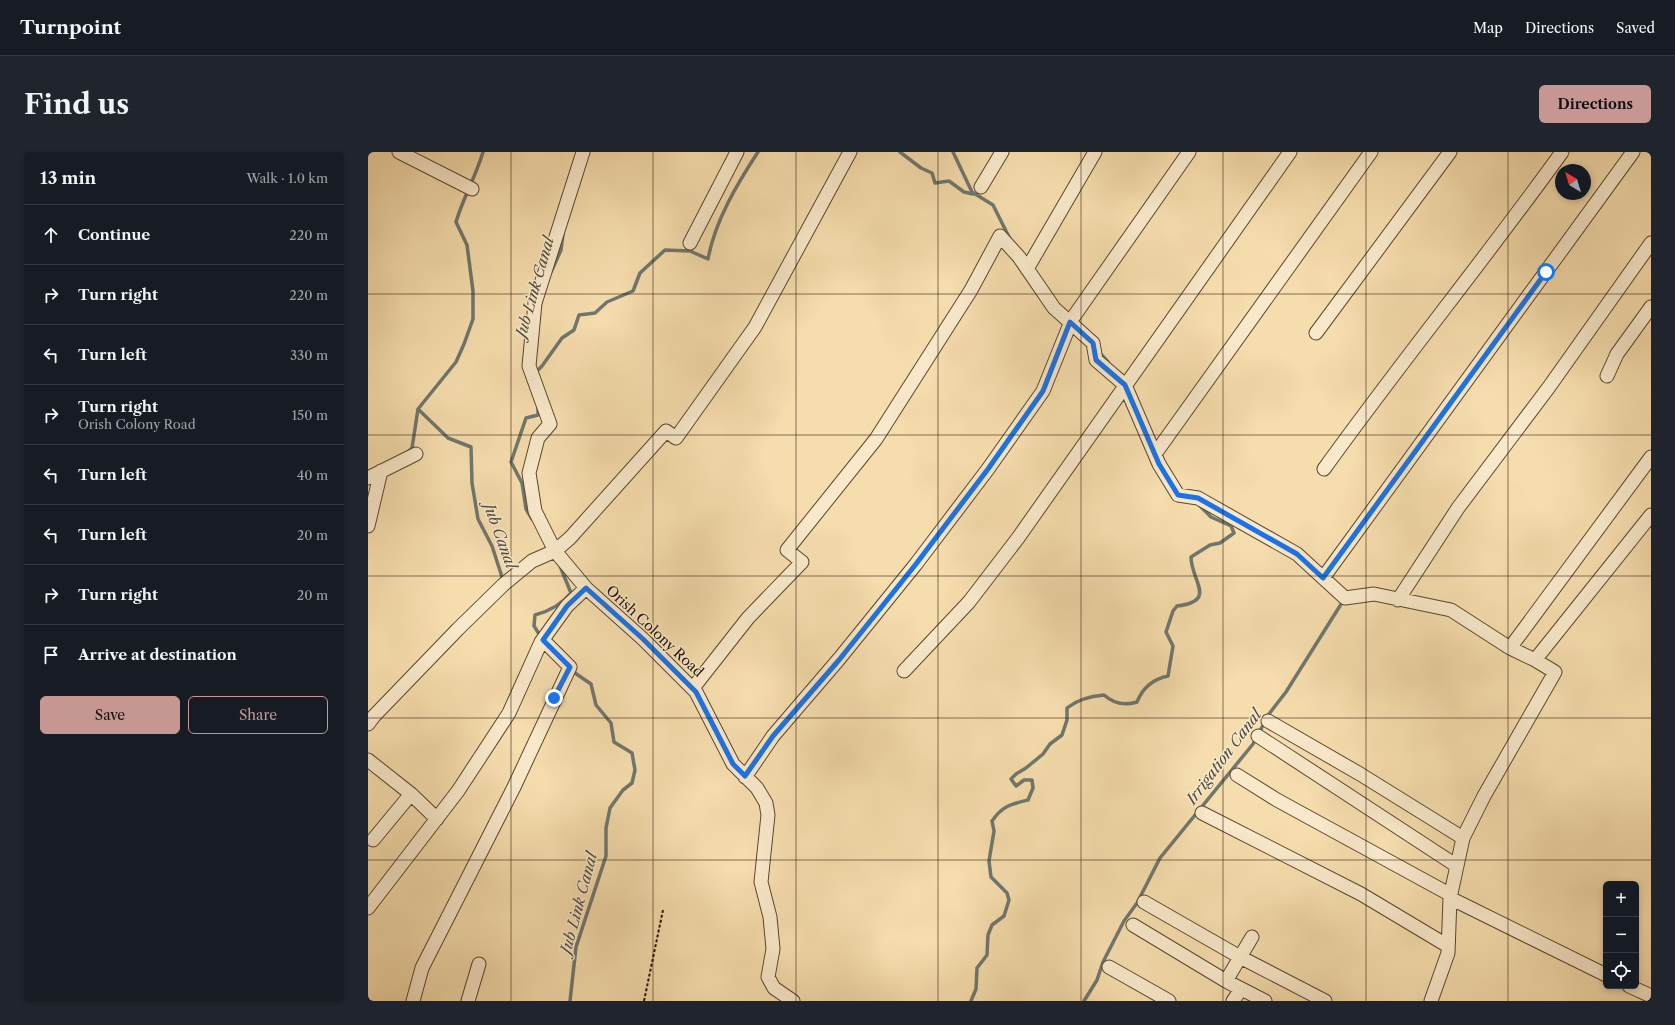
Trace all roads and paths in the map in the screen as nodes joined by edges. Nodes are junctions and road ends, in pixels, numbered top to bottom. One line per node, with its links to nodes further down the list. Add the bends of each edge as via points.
1 (399, 152): 14 (street)
2 (583, 152): 31 (street, Orish Colony Road, via 535,303 529,366 550,424 538,438 529,472 535,511)
3 (737, 152): 15 (street)
4 (850, 152): 31 (street, via 755,327 676,438 666,431 570,538)
5 (1002, 152): 13 (street)
6 (1095, 152): 17 (street)
7 (1189, 152): 19 (street)
8 (1290, 152): 22 (street)
9 (1371, 152): 24 (street)
10 (1450, 152): 20 (street)
11 (1562, 152): 26 (street, via 1454,297 1378,393)
12 (1633, 152): 32 (street)
13 (981, 187)
14 (472, 189)
15 (690, 243)
16 (1651, 243): 34 (street, via 1549,387 1458,508)
17 (1027, 269): 19 (street, via 1054,308); 39 (street, via 1000,236 971,290 876,439 787,550 802,562 748,618)
18 (1651, 307): 21 (street, via 1617,354)
19 (1070, 322): 22 (street, via 1093,343 1096,360); 45 (street, via 1043,391 992,463 916,564 839,660 773,736)
20 (1316, 333)
21 (1607, 376)
22 (1125, 385): 24 (street); 38 (street, via 1018,538 969,602)
23 (416, 454): 27 (street)
24 (1155, 454): 32 (street, via 1178,495 1198,498 1297,554)
25 (1651, 457): 36 (street)
26 (1324, 469)
27 (381, 471): 28 (street); 30 (street)
28 (368, 478)
29 (1651, 514): 37 (street)
30 (368, 526)
31 (555, 551): 33 (street, Orish Colony Road); 41 (street, via 532,561 503,585)
32 (1323, 578): 34 (street, via 1345,598 1374,594)
33 (586, 588): 35 (street, via 567,606); 39 (street, Orish Colony Road)
34 (1398, 600): 36 (street, via 1451,610)
35 (543, 640): 48 (street, via 509,713 458,791); 66 (street, via 570,667 514,787 422,968)
36 (1510, 648): 37 (street)
37 (1535, 660): 49 (street, via 1555,672)
38 (904, 671)
39 (693, 688): 45 (street, Orish Colony Road, via 733,764)
40 (1268, 721): 49 (street)
41 (368, 724)
42 (1258, 736): 51 (street)
43 (369, 762): 46 (street)
44 (1236, 775): 52 (street)
45 (745, 776): 69 (street, Orish Colony Road, via 757,788 766,803 768,815 761,882 770,917 773,949 768,977 774,988)
46 (411, 794): 48 (street); 50 (street)
47 (1202, 813): 58 (street, via 1361,894)
48 (437, 818): 54 (street)
49 (1463, 838): 51 (street)
50 (373, 840)
51 (1457, 866): 52 (street)
52 (1450, 896): 58 (street); 62 (street)
53 (1144, 902): 59 (street)
54 (368, 908)
55 (663, 910): 68 (path)
56 (1133, 925): 63 (street)
57 (1252, 937): 59 (street)
58 (1448, 946): 74 (street, via 1448,953)
59 (1240, 957): 63 (street); 73 (street)
60 (480, 964): 67 (street)
61 (1109, 967): 70 (street)
62 (1603, 973)
63 (1226, 981): 71 (street, via 1241,989); 72 (street)
64 (1636, 989): 65 (street)
65 (1651, 996)
66 (414, 1001)
67 (468, 1001)
68 (644, 1001)
69 (793, 1001)
70 (1169, 1001)
71 (1233, 1001)
72 (1265, 1001)
73 (1325, 1001)
74 (1431, 1001)

